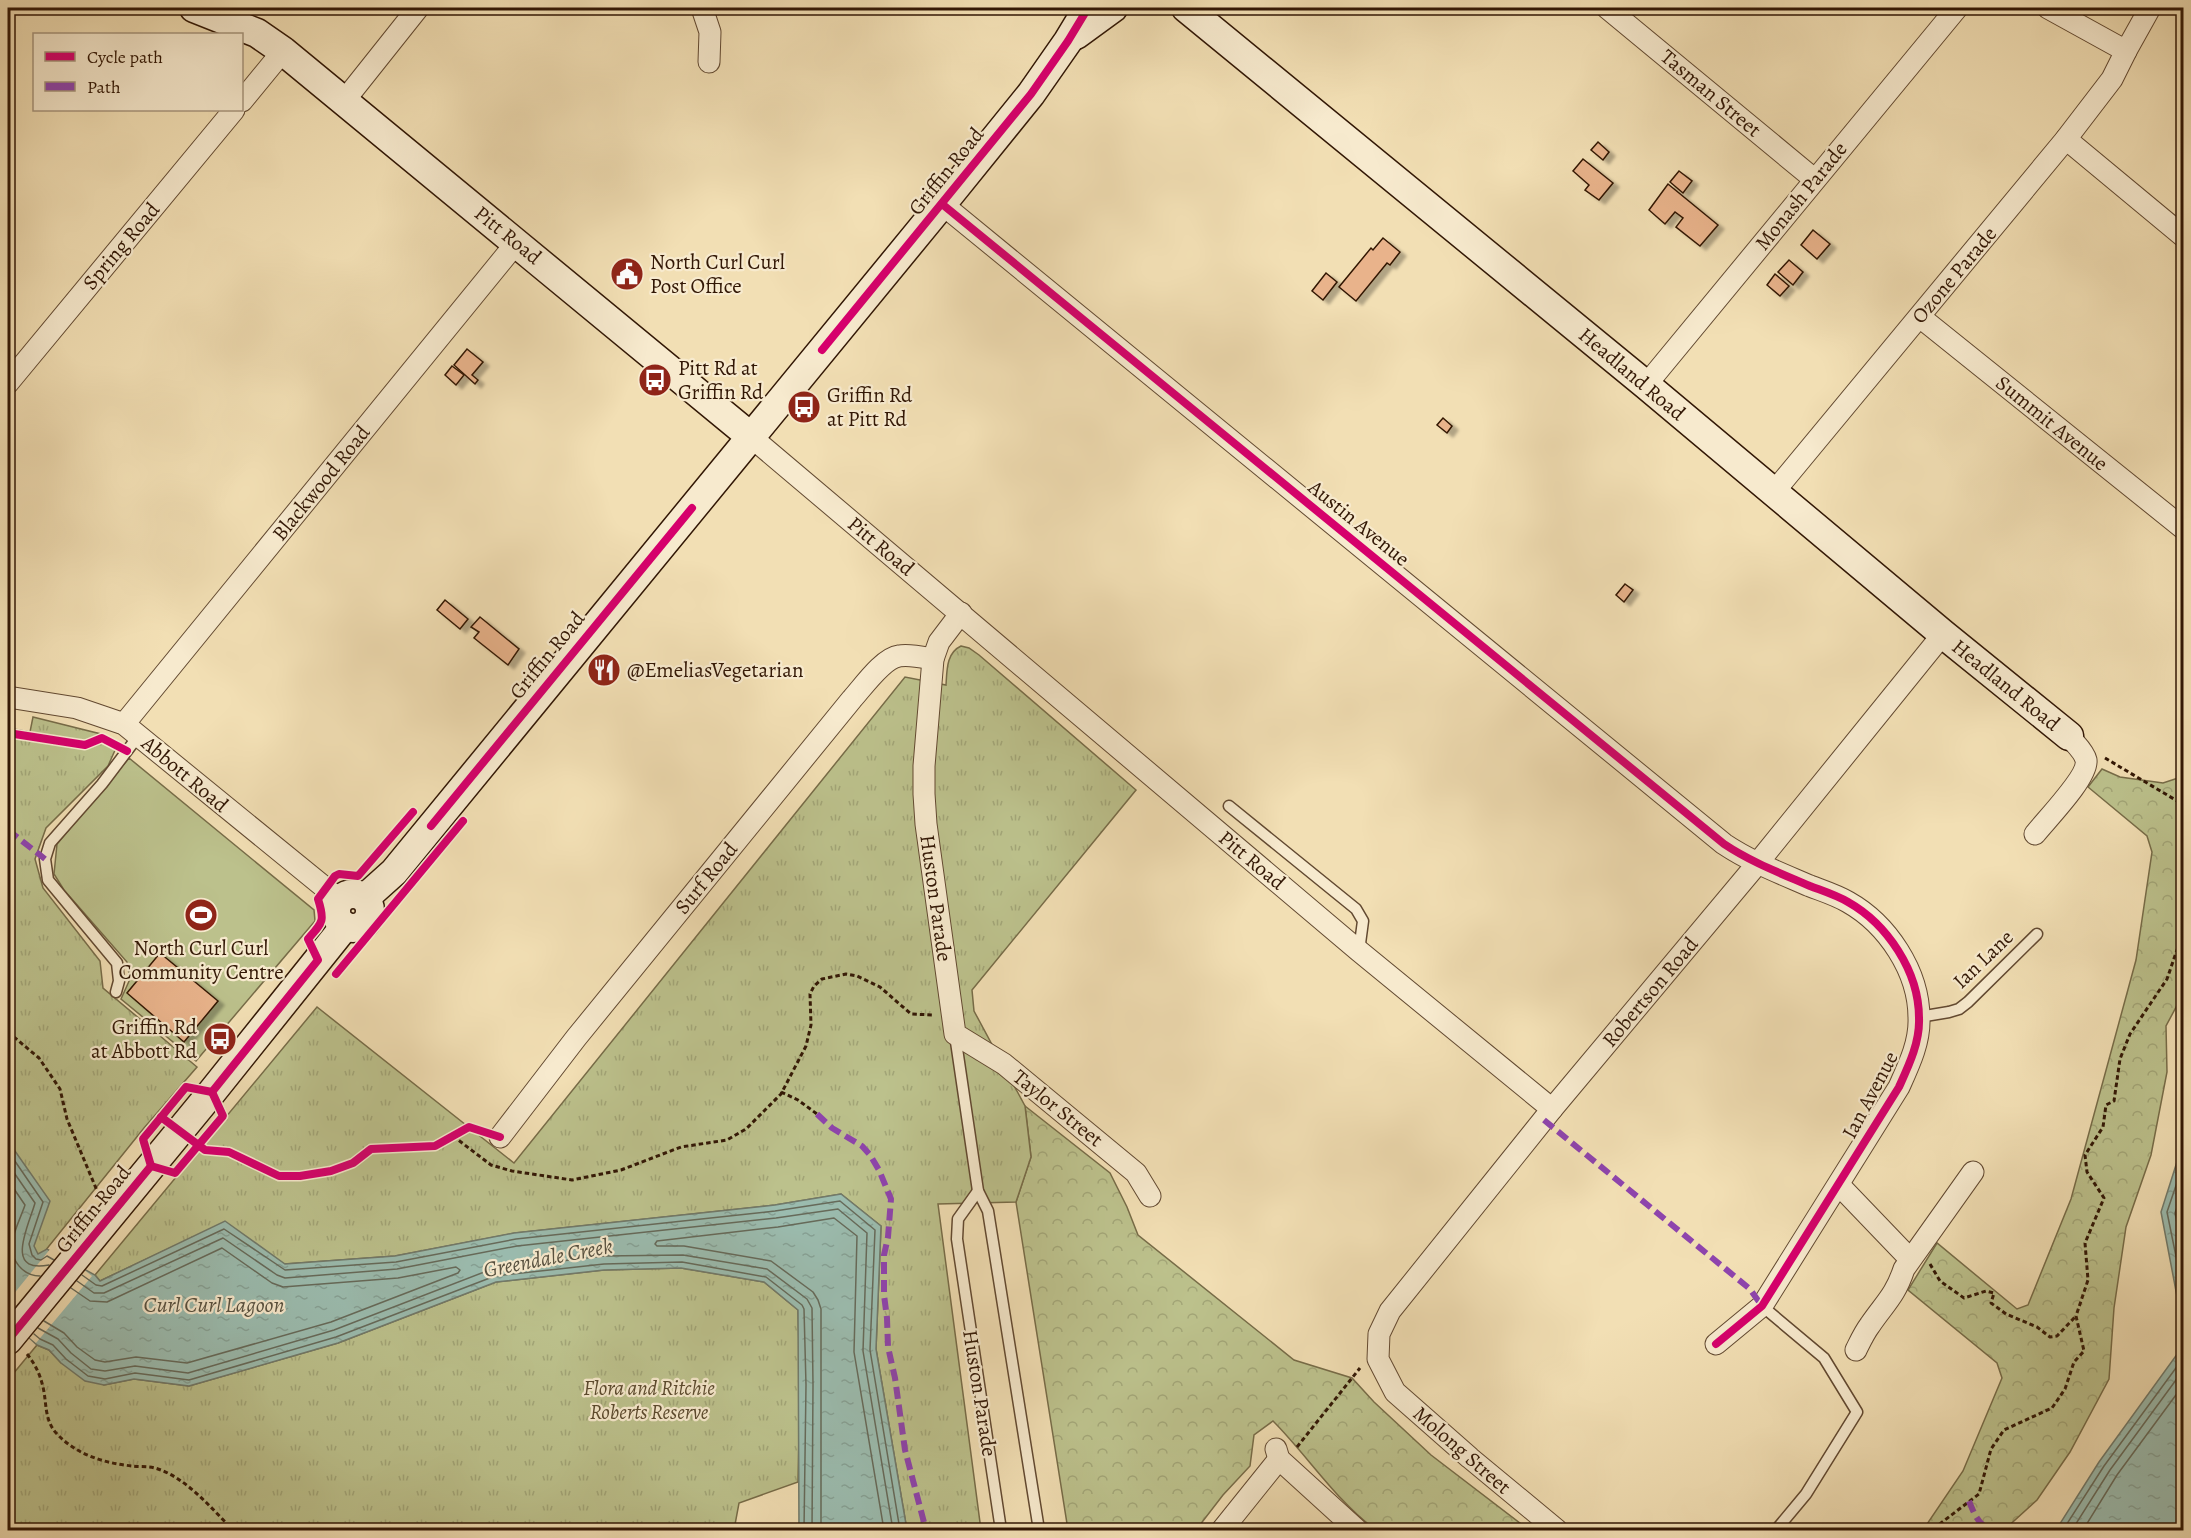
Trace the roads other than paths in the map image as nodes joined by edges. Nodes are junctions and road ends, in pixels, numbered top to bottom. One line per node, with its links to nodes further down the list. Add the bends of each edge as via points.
1 (194, 8): 12 (main road, Pitt Road, via 257,33)
2 (418, 8): 16 (street)
3 (702, 8): 14 (street, via 710,32)
4 (1088, 8): 11 (main road, Griffin Road)
5 (1113, 8): 11 (main road)
6 (1607, 8): 19 (street, Tasman Street)
7 (1957, 8): 19 (street, Monash Parade)
8 (2048, 8): 13 (street)
9 (2150, 8): 13 (street)
10 (1187, 10): 25 (main road, Headland Road)
11 (1068, 41): 20 (main road, Griffin Road, via 1031,94)
12 (283, 51): 15 (street); 16 (main road, Pitt Road)
13 (2126, 51): 18 (street, Ozone Parade, via 2112,79)
14 (709, 62)
15 (243, 100)
16 (344, 101): 22 (main road, Pitt Road)
17 (233, 111): 24 (street, Spring Road)
18 (2066, 139): 21 (street); 23 (street, Ozone Parade)
19 (1814, 179): 25 (street, Monash Parade)
20 (942, 204): 26 (main road, Griffin Road); 37 (street, Austin Avenue, via 1714,837)
21 (2184, 237)
22 (517, 242): 26 (main road, Pitt Road); 33 (street, Blackwood Road)
23 (1920, 317): 27 (street, Ozone Parade); 28 (street, Summit Avenue)
24 (8, 383)
25 (1646, 385): 27 (main road, Headland Road)
26 (750, 436): 29 (street, Pitt Road); 38 (main road, Griffin Road, via 394,872)
27 (1773, 493): 30 (main road, Headland Road)
28 (2184, 529)
29 (961, 613): 31 (street, Huston Parade, via 939,642); 40 (street, Pitt Road)
30 (1943, 634): 34 (main road, Headland Road); 37 (street, Robertson Road)
31 (933, 659): 43 (street, Huston Parade, via 924,794); 45 (street, Surf Road, via 897,656 872,676 576,1038)
32 (8, 697): 33 (street, Abbott Road, via 77,708)
33 (131, 730): 38 (street, Abbott Road); 41 (lane, via 102,784 50,843 45,859 48,880 117,963)
34 (2069, 736): 36 (street, via 2085,757 2085,768)
35 (1228, 806): 40 (lane, via 1356,909 1363,921)
36 (2035, 834)
37 (1757, 864): 42 (street, Ian Avenue, via 1847,901 1866,914 1900,952 1916,995); 44 (street, Robertson Road)
38 (350, 908): 52 (main road, Griffin Road, via 219,1083)
39 (2037, 934): 42 (lane, Ian Lane, via 1959,1009)
40 (1359, 951): 44 (street, Pitt Road)
41 (116, 992)
42 (1919, 1017): 47 (street, Ian Avenue, via 1911,1061 1899,1087)
43 (955, 1034): 48 (lane, Huston Parade); 49 (street, Taylor Street, via 1004,1064 1136,1173)
44 (1552, 1109): 55 (street, Robertson Road, via 1390,1311)
45 (500, 1137)
46 (1973, 1172): 50 (street)
47 (1839, 1185): 50 (street); 51 (street, Ian Avenue)
48 (978, 1191): 56 (lane, Huston Parade, via 958,1219 957,1239); 57 (lane, Huston Parade, via 988,1211)
49 (1150, 1196)
50 (1919, 1259): 54 (street, via 1904,1269 1888,1304 1869,1326)
51 (1762, 1306): 53 (street, Ian Avenue); 61 (lane, via 1824,1358 1857,1412 1806,1494)
52 (13, 1334)
53 (1716, 1344)
54 (1856, 1350)
55 (1370, 1363): 60 (street, Molong Street, via 1395,1392)
56 (1001, 1530)
57 (1039, 1530)
58 (1222, 1530): 59 (street, via 1277,1454)
59 (1357, 1530)
60 (1557, 1530)
61 (1776, 1530)

